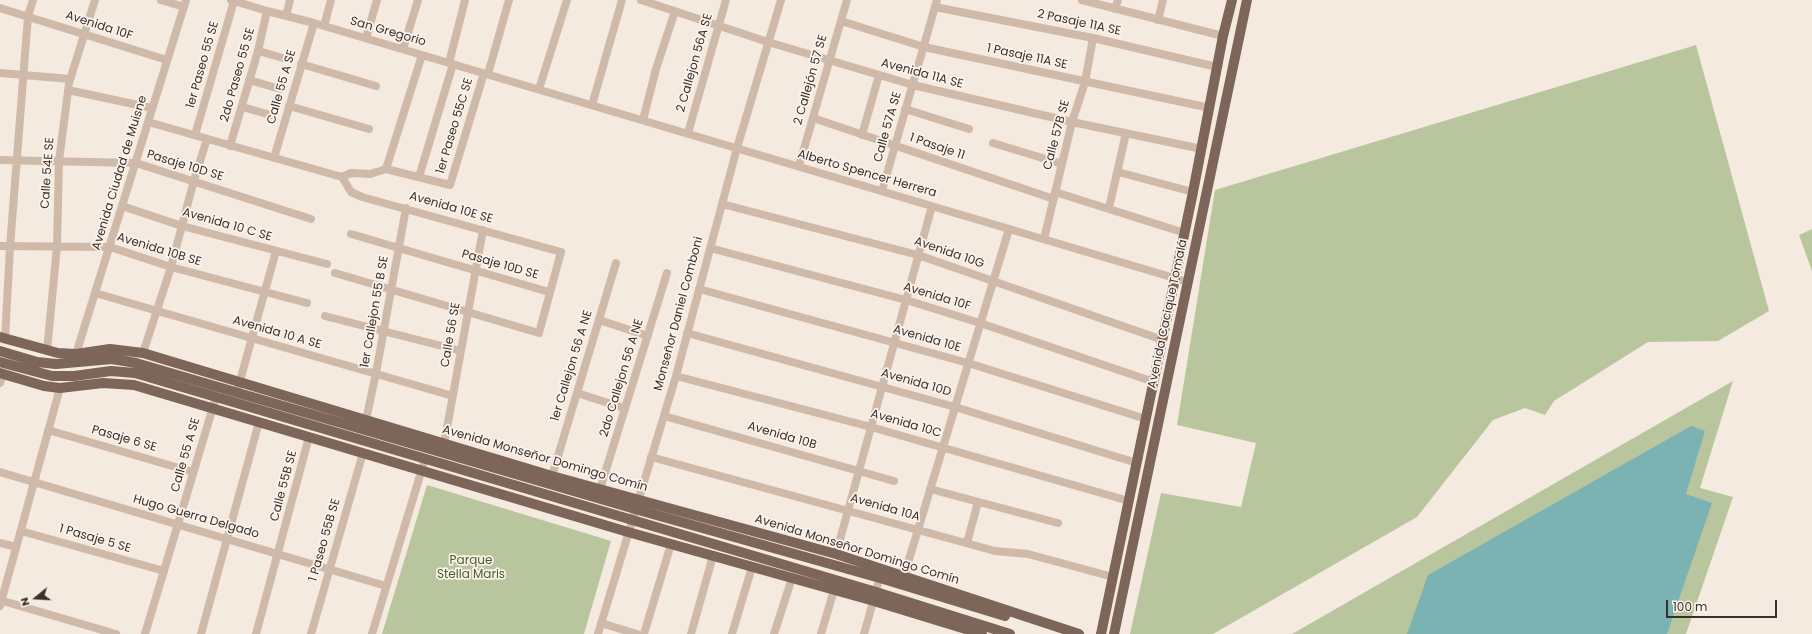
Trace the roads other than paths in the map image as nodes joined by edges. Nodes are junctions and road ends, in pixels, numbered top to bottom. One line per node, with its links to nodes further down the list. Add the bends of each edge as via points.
1 (33, 0): 29 (street)
2 (95, 0): 36 (street, Calle 54E SE)
3 (161, 0): 23 (street)
4 (232, 0): 22 (street, San Gregorio); 78 (street, 1er Paseo 55 SE)
5 (290, 0): 30 (street)
6 (331, 0): 34 (street)
7 (377, 0): 38 (street)
8 (418, 0): 42 (street)
9 (465, 0): 48 (street)
10 (510, 0): 53 (street, 1er Paseo 55C SE)
11 (567, 0): 61 (street)
12 (622, 0): 63 (street)
13 (641, 0): 28 (street, Avenida 11A SE)
14 (726, 0): 35 (street, 2 Callejon 56A SE)
15 (781, 0): 40 (street, Monseñor Daniel Comboni)
16 (847, 0): 32 (street, 2 Callejón 57 SE)
17 (1082, 0): 26 (street)
18 (1118, 0): 26 (street)
19 (1163, 0): 31 (street)
20 (1232, 0): 37 (main road, Avenida Cacique Tomalá)
21 (1247, 0): 130 (main road, Avenida Cacique Tomalá)
22 (245, 2): 27 (street, San Gregorio)
23 (185, 3): 46 (street, Avenida Ciudad de Muisne)
24 (936, 3): 39 (street, 2 Pasaje 11A SE); 41 (street, Calle 57A SE)
25 (0, 8): 29 (street, Avenida 10F)
26 (1115, 9): 31 (street)
27 (267, 11): 30 (street, San Gregorio); 43 (street, 2do Paseo 55 SE)
28 (675, 11): 35 (street, Avenida 11A SE); 71 (street)
29 (28, 16): 36 (street, Avenida 10F); 52 (street)
30 (286, 16): 33 (street, San Gregorio)
31 (1158, 20): 37 (street)
32 (841, 21): 41 (street, 1 Pasaje 11A SE); 47 (street, 2 Callejón 57 SE)
33 (314, 23): 34 (street, San Gregorio); 49 (street, Calle 55 A SE)
34 (324, 26): 38 (street, San Gregorio)
35 (719, 26): 40 (street, Avenida 11A SE); 77 (street, 2 Callejon 56A SE)
36 (84, 34): 46 (street, Avenida 10F); 55 (street, Calle 54E SE)
37 (1223, 36): 50 (main road, Avenida Cacique Tomalá)
38 (366, 38): 42 (street, San Gregorio)
39 (1093, 38): 50 (street, 2 Pasaje 11A SE); 57 (street, Calle 57B SE)
40 (768, 42): 47 (street, Avenida 11A SE); 84 (street, Monseñor Daniel Comboni)
41 (924, 47): 57 (street, 1 Pasaje 11A SE); 58 (street, Calle 57A SE)
42 (403, 49): 44 (street, San Gregorio)
43 (258, 51): 45 (street); 56 (street, 2do Paseo 55 SE)
44 (422, 55): 48 (street, San Gregorio); 93 (street)
45 (283, 58)
46 (167, 60): 66 (street, Avenida Ciudad de Muisne)
47 (830, 61): 54 (street, Avenida 11A SE); 70 (street, 2 Callejón 57 SE)
48 (451, 63): 53 (street, San Gregorio); 95 (street)
49 (301, 64): 59 (street); 64 (street, Calle 55 A SE)
50 (1217, 67): 67 (main road, Avenida Cacique Tomalá)
51 (0, 73): 52 (street)
52 (24, 74): 55 (street); 89 (street)
53 (486, 74): 61 (street, San Gregorio); 98 (street, 1er Paseo 55C SE)
54 (879, 75): 58 (street, Avenida 11A SE); 79 (street)
55 (70, 79): 62 (street, Calle 54E SE)
56 (249, 80): 60 (street); 65 (street, 2do Paseo 55 SE)
57 (1084, 82): 67 (street, 1 Pasaje 11A SE); 73 (street, Calle 57B SE)
58 (912, 85): 68 (street, Calle 57A SE); 73 (street, Avenida 11A SE)
59 (376, 86)
60 (280, 89)
61 (539, 89): 63 (street, Alberto Spencer Herrera)
62 (68, 90): 66 (street); 88 (street, Calle 54E SE)
63 (592, 105): 71 (street, Alberto Spencer Herrera)
64 (289, 106): 74 (street); 86 (street, Calle 55 A SE)
65 (242, 107): 69 (street); 82 (street, 2do Paseo 55 SE)
66 (152, 108): 72 (street, Avenida Ciudad de Muisne)
67 (1210, 108): 85 (main road, Avenida Cacique Tomalá)
68 (905, 109): 75 (street); 83 (street, Calle 57A SE)
69 (271, 115)
70 (813, 118): 79 (street, 1 Pasaje 11); 92 (street, 2 Callejón 57 SE)
71 (643, 120): 77 (street, Alberto Spencer Herrera)
72 (148, 122): 78 (street, Avenida 10E SE); 90 (street, Avenida Ciudad de Muisne)
73 (1072, 122): 76 (street, Avenida 11A SE); 91 (street, Calle 57B SE)
74 (369, 129)
75 (969, 129)
76 (1126, 133): 85 (street, Avenida 11A SE); 94 (street)
77 (688, 134): 84 (street, Alberto Spencer Herrera)
78 (195, 135): 80 (street, Avenida 10E SE)
79 (862, 135): 83 (street, 1 Pasaje 11)
80 (207, 139): 82 (street, Avenida 10E SE); 97 (street)
81 (993, 143): 91 (street)
82 (230, 146): 86 (street, Avenida 10E SE)
83 (895, 146): 99 (street, Calle 57A SE); 101 (street, 1 Pasaje 11)
84 (737, 148): 92 (street, Alberto Spencer Herrera); 102 (street, Monseñor Daniel Comboni)
85 (1202, 149): 100 (main road, Avenida Cacique Tomalá)
86 (274, 158): 96 (street, Avenida 10E SE)
87 (0, 160): 89 (street, Pasaje 10D SE)
88 (59, 161): 89 (street, Pasaje 10D SE); 90 (street, Pasaje 10D SE); 115 (street, Calle 54E SE)
89 (17, 162): 116 (street)
90 (136, 163): 97 (street, Pasaje 10D SE); 103 (street, Avenida Ciudad de Muisne)
91 (1062, 164): 101 (street, Calle 57B SE)
92 (799, 166): 99 (street, Alberto Spencer Herrera)
93 (386, 169): 95 (street, Avenida 10E SE); 96 (street, Avenida 10E SE, via 370,174 351,173)
94 (1118, 172): 100 (street); 106 (street)
95 (419, 176): 98 (street, Avenida 10E SE)
96 (342, 177): 105 (street, Avenida 10E SE, via 351,192)
97 (194, 180): 107 (street, Pasaje 10D SE); 108 (street)
98 (450, 185)
99 (882, 191): 104 (street, Alberto Spencer Herrera)
100 (1193, 192): 111 (main road, Avenida Cacique Tomalá)
101 (1054, 195): 106 (street, 1 Pasaje 11); 113 (street, Calle 57B SE)
102 (722, 204): 119 (street, Monseñor Daniel Comboni); 121 (street, Avenida 10G)
103 (122, 206): 108 (street, Avenida 10 C SE); 117 (street, Avenida Ciudad de Muisne)
104 (932, 206): 109 (street, Alberto Spencer Herrera); 121 (street)
105 (406, 208): 110 (street, Avenida 10E SE); 118 (street, 1er Callejon 55 B SE)
106 (1109, 208): 111 (street, 1 Pasaje 11)
107 (311, 219)
108 (182, 226): 120 (street, Avenida 10 C SE); 124 (street)
109 (1009, 228): 113 (street, Alberto Spencer Herrera); 129 (street)
110 (483, 230): 125 (street, Calle 56 SE); 133 (street, Avenida 10E SE, via 561,252)
111 (1185, 233): 128 (main road, Avenida Cacique Tomalá)
112 (351, 234): 118 (street, Pasaje 10D SE)
113 (1044, 239): 128 (street, Alberto Spencer Herrera)
114 (0, 246): 116 (street, Avenida 10B SE)
115 (57, 246): 116 (street, Avenida 10B SE); 117 (street, Avenida 10B SE); 151 (street, Calle 54E SE)
116 (10, 247): 146 (street)
117 (110, 247): 124 (street, Avenida 10B SE); 134 (street, Avenida Ciudad de Muisne)
118 (399, 248): 125 (street, Pasaje 10D SE); 132 (street, 1er Callejon 55 B SE)
119 (710, 248): 131 (street, Monseñor Daniel Comboni); 136 (street, Avenida 10F)
120 (276, 252): 123 (street, Avenida 10 C SE); 135 (street)
121 (918, 254): 129 (street, Avenida 10G); 136 (street)
122 (616, 263): 141 (street, 1er Callejon 56 A NE)
123 (327, 264)
124 (171, 267): 135 (street, Avenida 10B SE); 138 (street)
125 (475, 270): 133 (street, Pasaje 10D SE); 139 (street, Calle 56 SE)
126 (335, 273): 132 (street)
127 (668, 273): 145 (street, 2do Callejon 56 A NE)
128 (1175, 278): 130 (street, Alberto Spencer Herrera); 148 (main road, Avenida Cacique Tomalá)
129 (993, 281): 142 (street); 148 (street, Avenida 10G)
130 (1188, 282): 241 (main road, Avenida Cacique Tomalá)
131 (699, 289): 144 (street, Monseñor Daniel Comboni); 149 (street, Avenida 10E)
132 (391, 290): 139 (street); 143 (street, 1er Callejon 55 B SE)
133 (549, 292): 139 (street, via 538,333)
134 (95, 293): 138 (street, Avenida 10 A SE); 154 (street, Avenida Ciudad de Muisne)
135 (264, 293): 137 (street, Avenida 10B SE); 147 (street)
136 (906, 300): 142 (street, Avenida 10F); 149 (street)
137 (307, 303)
138 (157, 311): 147 (street, Avenida 10 A SE); 153 (street)
139 (468, 312): 152 (street, Calle 56 SE)
140 (325, 316): 143 (street)
141 (599, 320): 145 (street); 164 (street, 1er Callejon 56 A NE)
142 (980, 323): 156 (street); 160 (street, Avenida 10F)
143 (384, 332): 152 (street); 157 (street, 1er Callejon 55 B SE)
144 (687, 333): 158 (street, Monseñor Daniel Comboni); 161 (street, Avenida 10D)
145 (648, 336): 169 (street, 2do Callejon 56 A NE)
146 (3, 338): 151 (main road, Avenida Monseñor Domingo Comín)
147 (251, 338): 157 (street, Avenida 10 A SE); 162 (street)
148 (1163, 340): 160 (main road, Avenida Cacique Tomalá)
149 (894, 342): 156 (street, Avenida 10E); 161 (street)
150 (0, 350): 162 (main road, Avenida Monseñor Domingo Comín, via 37,362 56,364 112,359)
151 (47, 351): 154 (main road, Avenida Monseñor Domingo Comín)
152 (461, 351): 165 (street, Calle 56 SE)
153 (143, 353): 154 (main road, Avenida Monseñor Domingo Comín, via 110,349); 162 (main road, Avenida Monseñor Domingo Comín)
154 (76, 354)
155 (0, 362): 166 (main road, via 52,376 111,371 135,373)
156 (968, 363): 167 (street); 171 (street, Avenida 10E)
157 (376, 373): 165 (street, Avenida 10 A SE); 172 (street, 1er Callejon 55 B SE)
158 (676, 376): 170 (street, Monseñor Daniel Comboni); 174 (street, Avenida 10C)
159 (1, 377): 163 (main road)
160 (1154, 382): 171 (main road, Avenida Cacique Tomalá)
161 (882, 386): 167 (street, Avenida 10D); 174 (street)
162 (238, 387): 172 (main road, Avenida Monseñor Domingo Comín); 194 (main road, Avenida Monseñor Domingo Comín)
163 (60, 388): 168 (main road, via 102,383 134,385); 175 (street)
164 (577, 393): 169 (street); 187 (street, 1er Callejon 56 A NE)
165 (453, 396): 177 (street, Calle 56 SE)
166 (216, 397): 168 (street, Calle 55 A SE); 181 (main road)
167 (955, 407): 178 (street); 182 (street, Avenida 10D)
168 (212, 408): 173 (main road); 186 (street, Calle 55 A SE)
169 (624, 408): 190 (street, 2do Callejon 56 A NE)
170 (664, 416): 180 (street, Monseñor Daniel Comboni); 184 (street, Avenida 10B)
171 (1146, 419): 182 (main road, Avenida Cacique Tomalá)
172 (366, 420): 177 (main road, Avenida Monseñor Domingo Comín)
173 (259, 422): 176 (main road); 202 (street)
174 (871, 427): 178 (street, Avenida 10C); 184 (street)
175 (48, 430): 186 (street, Pasaje 6 SE); 189 (street)
176 (309, 437): 179 (main road); 207 (street, Calle 55B SE)
177 (444, 444): 187 (main road, Avenida Monseñor Domingo Comín)
178 (943, 447): 191 (street); 192 (street, Avenida 10C)
179 (363, 453): 183 (main road); 211 (street, 1 Paseo 55B SE)
180 (651, 457): 194 (street, Monseñor Daniel Comboni); 195 (street, Avenida 10A)
181 (425, 459): 183 (street); 196 (main road)
182 (1137, 463): 192 (main road, Avenida Cacique Tomalá)
183 (421, 470): 201 (main road); 217 (street)
184 (859, 470): 188 (street, Avenida 10B); 195 (street)
185 (0, 472): 189 (street, Hugo Guerra Delgado)
186 (193, 472): 198 (street, Calle 55 A SE)
187 (552, 476): 190 (main road, Avenida Monseñor Domingo Comín)
188 (894, 481)
189 (34, 482): 198 (street, Hugo Guerra Delgado); 200 (street)
190 (600, 489): 194 (main road, Avenida Monseñor Domingo Comín)
191 (930, 489): 193 (street); 199 (street)
192 (1129, 501): 215 (main road, Avenida Cacique Tomalá)
193 (978, 502): 197 (street); 204 (street)
194 (636, 505): 196 (street, Monseñor Daniel Comboni); 208 (main road, Avenida Monseñor Domingo Comín); 213 (main road, Avenida Monseñor Domingo Comín)
195 (848, 510): 199 (street, Avenida 10A); 208 (street)
196 (632, 520): 201 (street, Monseñor Daniel Comboni); 219 (main road)
197 (1058, 523)
198 (178, 524): 202 (street, Hugo Guerra Delgado); 212 (street, Calle 55 A SE)
199 (918, 530): 204 (street, Avenida 10A); 214 (street)
200 (21, 531): 206 (street); 212 (street, 1 Pasaje 5 SE)
201 (628, 532): 205 (main road); 221 (street, Monseñor Daniel Comboni)
202 (227, 539): 207 (street, Hugo Guerra Delgado); 224 (street)
203 (0, 543): 206 (street)
204 (967, 543): 215 (street, Avenida 10A, via 995,551 1028,554)
205 (671, 544): 209 (main road); 230 (street)
206 (16, 547): 220 (street)
207 (278, 554): 211 (street, Hugo Guerra Delgado); 225 (street, Calle 55B SE)
208 (836, 554): 213 (main road, Avenida Monseñor Domingo Comín)
209 (713, 556): 210 (main road); 231 (street)
210 (752, 567): 216 (main road); 232 (street)
211 (330, 569): 217 (street, Hugo Guerra Delgado); 226 (street, 1 Paseo 55B SE)
212 (164, 571): 223 (street, Calle 55 A SE)
213 (881, 574): 214 (main road, Avenida Monseñor Domingo Comín); 219 (street); 238 (main road, Avenida Monseñor Domingo Comín)
214 (904, 576): 239 (main road, Avenida Monseñor Domingo Comín)
215 (1113, 577): 240 (main road, Avenida Cacique Tomalá)
216 (792, 578): 218 (main road); 233 (street)
217 (386, 586): 227 (street)
218 (834, 590): 219 (main road); 234 (street)
219 (875, 596): 235 (street); 236 (main road); 237 (main road)
220 (0, 603): 222 (street)
221 (601, 623): 228 (street, Monseñor Daniel Comboni); 229 (street)
222 (116, 634)
223 (145, 634)
224 (201, 634)
225 (256, 634)
226 (311, 634)
227 (372, 634)
228 (598, 634)
229 (637, 634)
230 (644, 634)
231 (691, 634)
232 (732, 634)
233 (774, 634)
234 (822, 634)
235 (864, 634)
236 (982, 634)
237 (1010, 634)
238 (1062, 634)
239 (1079, 634)
240 (1100, 634)
241 (1114, 634)

